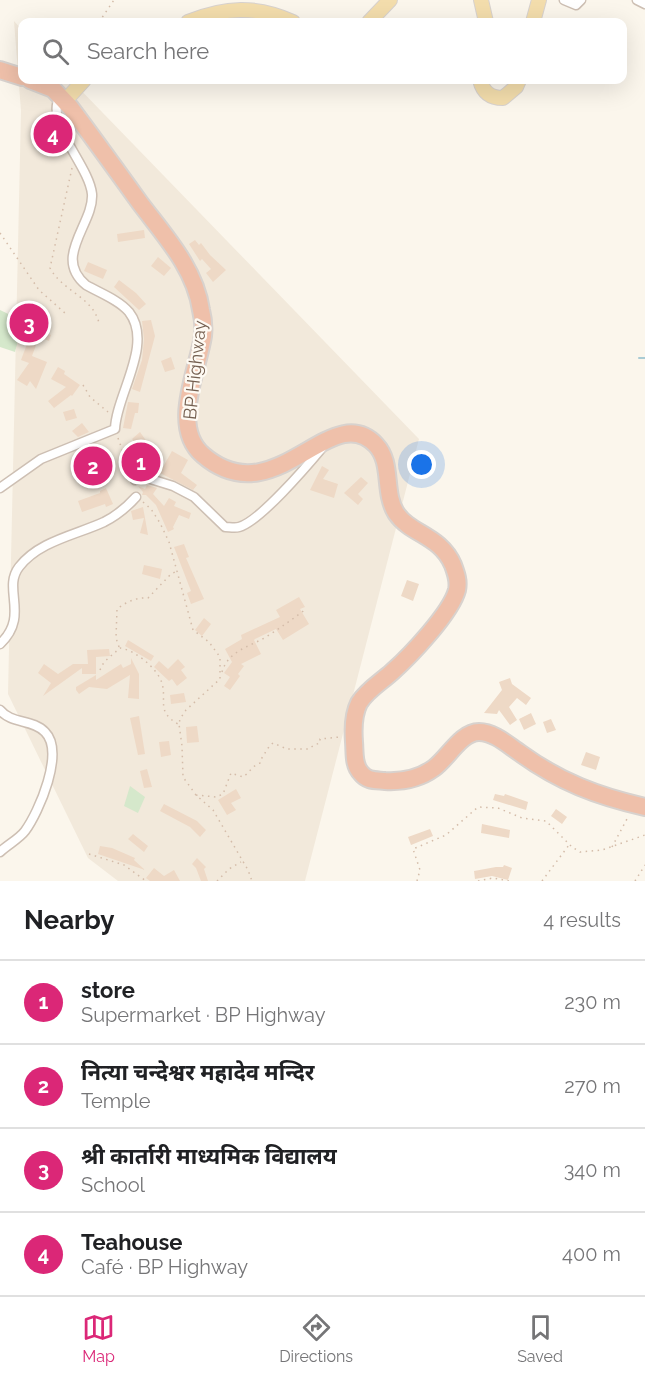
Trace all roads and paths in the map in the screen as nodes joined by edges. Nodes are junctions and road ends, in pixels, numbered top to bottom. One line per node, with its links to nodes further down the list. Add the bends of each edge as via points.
1 (114, 0): 9 (path)
2 (390, 0): 12 (main road)
3 (481, 0): 13 (main road)
4 (539, 0): 14 (main road)
5 (564, 0): 6 (street, via 576,5)
6 (581, 0)
7 (637, 0): 8 (street)
8 (645, 4)
9 (102, 18)
10 (201, 18): 11 (main road, via 226,10 246,10)
11 (280, 18)
12 (373, 18)
13 (485, 18)
14 (534, 18)
15 (0, 70): 16 (highway)
16 (18, 76)
17 (44, 84): 21 (highway, BP Highway)
18 (79, 84): 21 (main road)
19 (481, 84): 20 (main road, via 487,93 503,98)
20 (517, 84)
21 (62, 99): 25 (street, via 56,104 58,117 92,196 75,248 74,268 86,285 130,313 137,332 131,374); 27 (highway, BP Highway, via 180,257 195,285 203,337 187,409 191,437 200,453 234,472 258,473 279,467)
22 (0, 232): 23 (path, via 39,290)
23 (66, 314)
24 (83, 385): 25 (path, via 90,397)
25 (116, 418): 26 (street)
26 (115, 429): 28 (path); 29 (street, via 41,459)
27 (332, 437): 28 (street, via 264,509 238,527 225,527 195,497 173,486 144,477); 41 (highway, BP Highway, via 350,432 371,440 379,448 397,514 442,547 458,579 455,596 419,645 357,707 354,732 359,772 371,780 412,779 436,767 471,734 484,733 544,771 600,796)
28 (135, 480)
29 (0, 488)
30 (136, 497): 31 (path, via 151,508 160,522); 33 (street, via 105,522 48,545 19,567 14,580 15,621)
31 (178, 571): 34 (path, via 148,598 141,597 117,609 116,638); 36 (path, via 193,630 220,657)
32 (306, 609): 36 (path, via 236,653 225,662)
33 (0, 644)
34 (120, 648): 35 (path); 38 (path, via 144,660 159,678 163,709)
35 (100, 670)
36 (220, 675): 38 (path, via 215,685 186,710)
37 (0, 710): 45 (street, via 4,716 33,724 45,732 51,745 52,766 42,800 24,832)
38 (179, 724): 40 (path, via 183,777)
39 (341, 732): 40 (path, via 338,739 320,739 309,749 287,749 273,743 249,773 243,777 231,773 223,794)
40 (196, 795): 47 (path, via 213,810)
41 (644, 807): 44 (path, via 630,814)
42 (645, 835): 44 (path)
43 (569, 844): 44 (path, via 580,852); 52 (path, via 546,821 522,818 498,808 478,807 447,835 413,849 420,870); 55 (path)
44 (612, 847)
45 (0, 852)
46 (89, 854): 49 (path, via 124,865)
47 (242, 862): 50 (path); 51 (path)
48 (645, 865): 56 (path)
49 (146, 881)
50 (217, 881)
51 (252, 881)
52 (417, 881)
53 (478, 881): 54 (path)
54 (509, 881)
55 (542, 881)
56 (635, 881)

